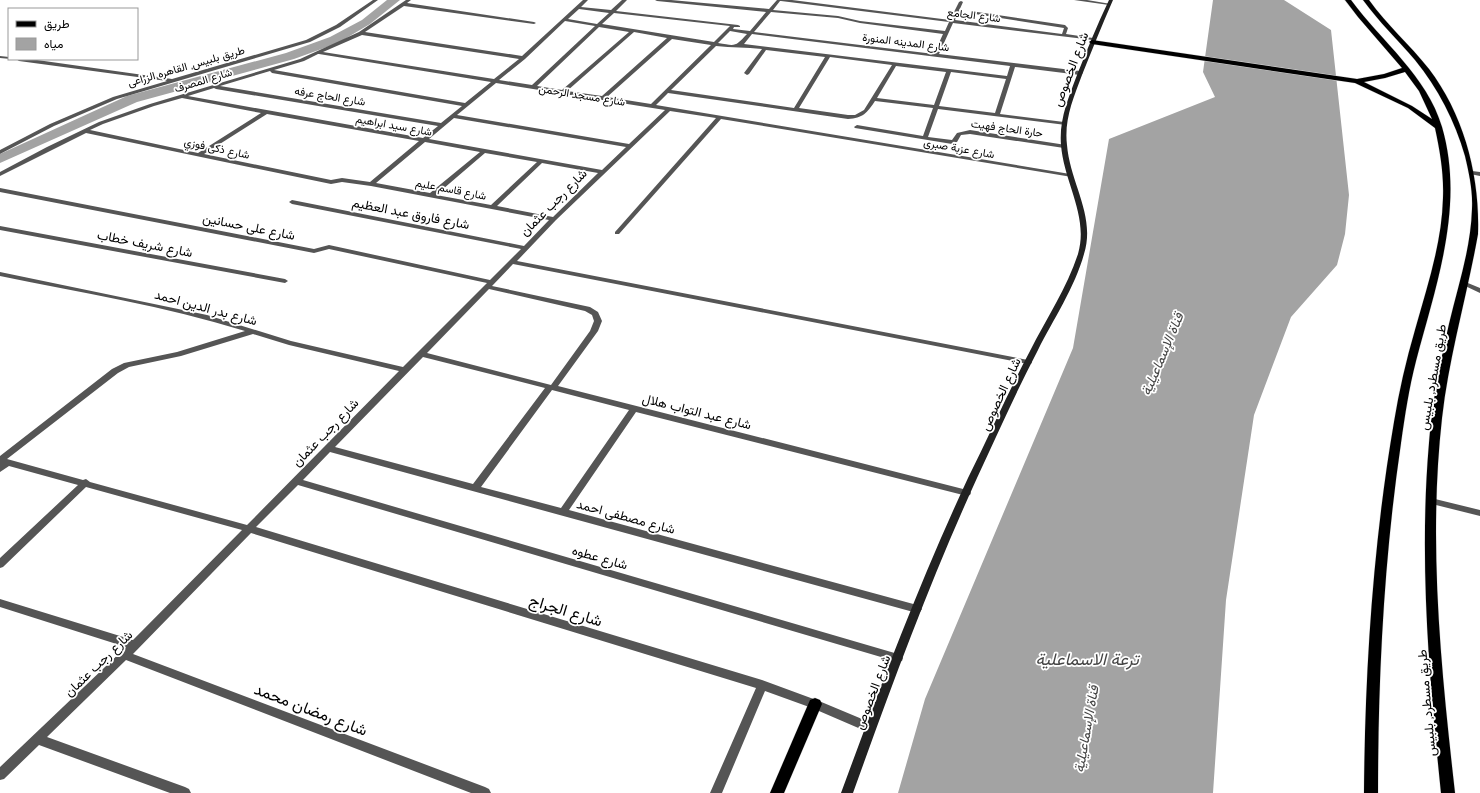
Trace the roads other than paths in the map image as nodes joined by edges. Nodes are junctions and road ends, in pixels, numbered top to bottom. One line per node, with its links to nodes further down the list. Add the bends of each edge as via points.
1 (376, 0): 49 (street, طريق بلبيس, القاهره الزراعى, via 344,23 308,41)
2 (409, 0): 12 (street, شارع المصرف)
3 (586, 0): 13 (street)
4 (625, 0): 15 (street)
5 (657, 0): 14 (street)
6 (780, 0): 14 (street); 18 (street, شارع الجامع)
7 (1076, 0): 11 (street)
8 (1348, 0): 43 (main road, طريق مسطرد, بلبيس)
9 (1366, 0): 83 (main road, طريق مسطرد, بلبيس, via 1436,84 1458,126)
10 (961, 2): 18 (street)
11 (1110, 2): 30 (main road, شارع الخصوص)
12 (402, 4): 19 (street); 26 (street, شارع المصرف)
13 (579, 8): 15 (street); 17 (street)
14 (771, 10): 22 (street); 27 (street)
15 (612, 12): 20 (street); 21 (street)
16 (977, 14): 28 (street, via 1065,26)
17 (565, 20): 21 (street); 38 (street)
18 (952, 21): 27 (street); 28 (street, شارع الجامع)
19 (534, 23)
20 (734, 25): 22 (street); 23 (street)
21 (598, 26): 24 (street); 53 (street)
22 (755, 28): 25 (street)
23 (730, 30): 25 (street, شارع المدينه المنورة); 31 (street)
24 (633, 31): 29 (street); 55 (street)
25 (751, 32): 32 (street); 35 (street, شارع المدينه المنورة)
26 (361, 33): 34 (street, شارع المصرف); 38 (street)
27 (946, 33): 36 (street)
28 (1063, 36): 30 (street, شارع الجامع)
29 (671, 37): 31 (street); 57 (street)
30 (1093, 41): 47 (main road, شارع الخصوص); 51 (main road)
31 (715, 44): 32 (street); 54 (street)
32 (738, 46): 33 (street)
33 (765, 48): 37 (street); 46 (street)
34 (319, 52): 44 (street, شارع المصرف); 50 (street, شارع مسجد الرحمن)
35 (912, 52): 36 (street, شارع المدينه المنورة); 41 (street)
36 (936, 55): 42 (street, شارع المدينه المنورة)
37 (830, 56): 40 (street); 63 (street)
38 (523, 58): 50 (street)
39 (27, 60): 49 (street)
40 (895, 64): 41 (street); 58 (street)
41 (907, 65): 45 (street)
42 (1013, 65): 47 (street, شارع المدينه المنورة); 48 (street)
43 (1408, 68): 51 (main road, via 1385,76); 70 (main road, طريق مسطرد, بلبيس, via 1429,103)
44 (269, 70): 52 (street, شارع المصرف); 59 (street)
45 (949, 71): 48 (street); 61 (street)
46 (747, 73)
47 (1080, 73): 68 (main road, شارع الخصوص, via 1068,103)
48 (1009, 78): 65 (street)
49 (172, 80): 79 (street, طريق بلبيس, القاهره الزراعى, via 134,91 83,111)
50 (495, 81): 53 (street, شارع مسجد الرحمن); 59 (street)
51 (1355, 81): 70 (main road, via 1410,107)
52 (214, 87): 56 (street, شارع المصرف); 69 (street, شارع الحاج عرفه)
53 (533, 87): 55 (street, شارع مسجد الرحمن)
54 (668, 91): 60 (street); 63 (street)
55 (564, 92): 57 (street, شارع مسجد الرحمن)
56 (182, 97): 64 (street, شارع سيد ابراهيم); 72 (street, شارع المصرف, via 126,114)
57 (603, 98): 60 (street, شارع مسجد الرحمن)
58 (873, 99): 61 (street); 63 (street, via 862,114 848,117)
59 (466, 105): 66 (street)
60 (652, 106): 62 (street, شارع مسجد الرحمن)
61 (935, 107): 65 (street); 74 (street)
62 (669, 109): 67 (street, شارع مسجد الرحمن); 76 (street, شارع رجب عثمان)
63 (795, 110)
64 (266, 112): 75 (street, شارع سيد ابراهيم); 80 (street)
65 (997, 115): 68 (street)
66 (452, 116): 69 (street); 76 (street)
67 (720, 117): 73 (street, شارع مسجد الرحمن); 94 (street)
68 (1064, 124): 77 (main road, شارع الخصوص)
69 (442, 125): 75 (street)
70 (1439, 127): 135 (main road, طريق مسطرد, بلبيس, via 1447,171 1445,236 1403,396 1393,465 1376,643)
71 (857, 128): 74 (street, حارة الحاج فهيت)
72 (86, 131): 80 (street, شارع ذكى فوزي); 84 (street, شارع المصرف)
73 (845, 138): 85 (street, شارع عزبة صبرى)
74 (925, 138): 77 (street, حارة الحاج فهيت, via 954,142 959,134 970,132)
75 (423, 140): 78 (street, شارع سيد ابراهيم); 87 (street)
76 (630, 146): 82 (street, شارع رجب عثمان)
77 (1064, 146): 85 (main road, شارع الخصوص)
78 (484, 151): 81 (street, شارع سيد ابراهيم); 89 (street)
79 (0, 152)
80 (200, 154): 86 (street, شارع ذكى فوزي, via 331,182)
81 (541, 161): 82 (street, شارع سيد ابراهيم); 91 (street)
82 (602, 172): 92 (street, شارع رجب عثمان)
83 (1476, 173): 99 (main road, طريق مسطرد, بلبيس, via 1476,217)
84 (0, 174)
85 (1070, 176): 104 (main road, شارع الخصوص, via 1084,221 1085,238 1060,303)
86 (344, 180): 87 (street, شارع قاسم عليم)
87 (371, 184): 89 (street, شارع قاسم عليم)
88 (0, 190): 100 (street, شارع على حسانين, via 314,251 329,247)
89 (431, 196): 91 (street, شارع قاسم عليم)
90 (292, 202): 95 (street, شارع فاروق عبد العظيم)
91 (493, 207): 92 (street, شارع قاسم عليم)
92 (554, 219): 95 (street, شارع رجب عثمان)
93 (0, 228): 98 (street, شارع شريف خطاب)
94 (617, 233)
95 (526, 248): 96 (street, شارع رجب عثمان)
96 (512, 262): 100 (street, شارع رجب عثمان); 104 (street)
97 (0, 274): 102 (street, شارع بدر الدين احمد, via 154,305 206,317)
98 (285, 281)
99 (1463, 283): 101 (street); 115 (main road, طريق مسطرد, بلبيس, via 1440,390)
100 (489, 285): 103 (street, شارع رجب عثمان); 106 (street, شارع على حسانين, via 587,309 595,314 598,321 594,331)
101 (1480, 291)
102 (252, 332): 105 (street, شارع بدر الدين احمد); 109 (street, via 178,354 127,365 115,371 0,460)
103 (421, 354): 105 (street, شارع رجب عثمان); 106 (street, شارع عبد التواب هلال)
104 (1028, 362): 114 (main road, شارع الخصوص)
105 (404, 370): 108 (street, شارع رجب عثمان)
106 (551, 388): 107 (street, شارع عبد التواب هلال); 113 (street)
107 (634, 409): 114 (street, شارع عبد التواب هلال); 116 (street)
108 (328, 448): 111 (street, شارع رجب عثمان); 113 (street, شارع مصطفى احمد)
109 (8, 462): 110 (street); 112 (street, شارع الجراج)
110 (0, 469)
111 (296, 481): 118 (street, شارع رجب عثمان); 124 (street, شارع عطوه)
112 (86, 482): 118 (street, شارع الجراج); 119 (street)
113 (475, 488): 116 (street, شارع مصطفى احمد)
114 (967, 493): 121 (main road, شارع الخصوص)
115 (1431, 501): 117 (street); 136 (main road, طريق مسطرد, بلبيس, via 1430,577 1435,666)
116 (564, 512): 121 (street, شارع مصطفى احمد)
117 (1480, 513)
118 (250, 529): 122 (street, شارع رجب عثمان); 125 (street, شارع الجراج)
119 (0, 564)
120 (0, 603): 122 (street)
121 (917, 609): 124 (main road, شارع الخصوص)
122 (135, 646): 123 (street, شارع رجب عثمان)
123 (126, 655): 128 (street, شارع رجب عثمان); 131 (street, شارع رمضان محمد)
124 (898, 658): 127 (main road, شارع الخصوص)
125 (762, 685): 126 (street, شارع الجراج); 132 (street)
126 (815, 704): 127 (street, شارع الجراج); 133 (main road)
127 (870, 728): 134 (main road, شارع الخصوص)
128 (38, 739): 129 (street, شارع رجب عثمان); 130 (street)
129 (0, 775)
130 (185, 793)
131 (485, 793)
132 (716, 793)
133 (778, 793)
134 (847, 793)
135 (1371, 793)
136 (1448, 793)

